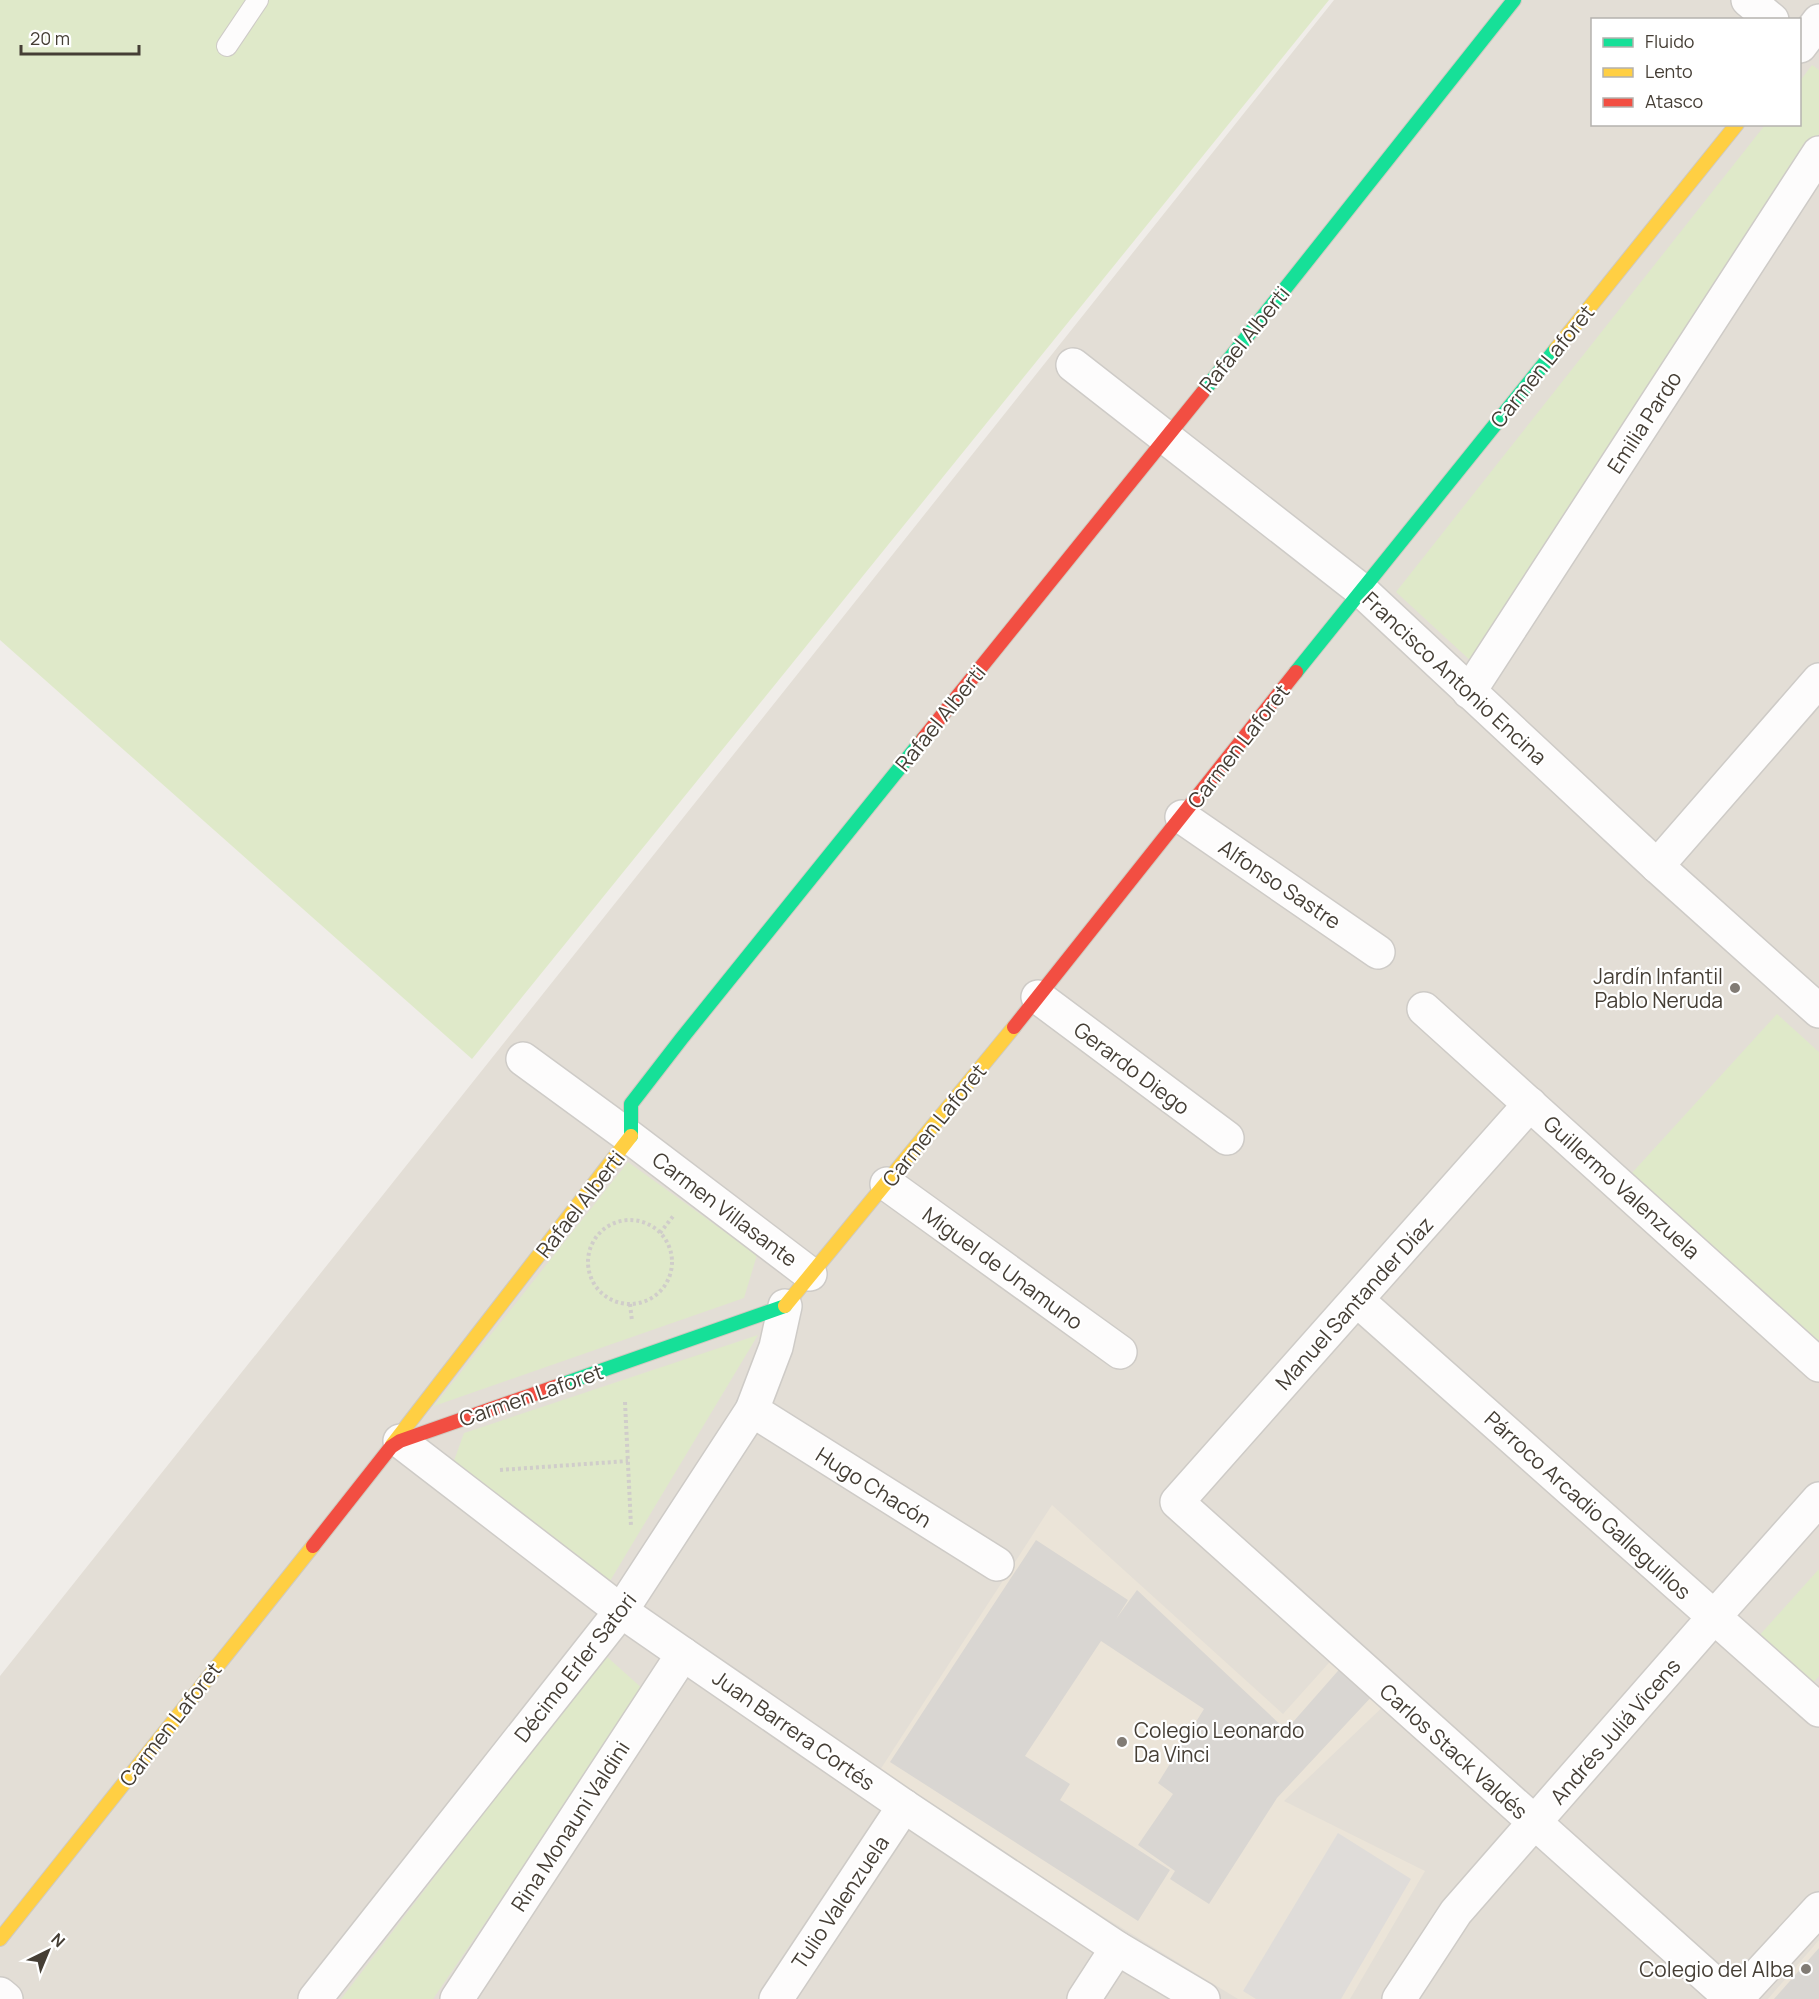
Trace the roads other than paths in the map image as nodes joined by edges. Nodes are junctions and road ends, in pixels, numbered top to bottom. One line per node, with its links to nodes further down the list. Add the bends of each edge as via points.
1 (258, 0): 5 (lane)
2 (1514, 0): 9 (street, Rafael Alberti)
3 (1748, 0): 4 (street)
4 (1770, 18)
5 (226, 46)
6 (1735, 126): 10 (street, Carmen Laforet)
7 (1819, 153): 12 (street, Emilia Pardo)
8 (1073, 365): 9 (street, Francisco Antonio Encina)
9 (1166, 438): 10 (street, Francisco Antonio Encina); 21 (street, Rafael Alberti, via 631,1104)
10 (1361, 590): 12 (street, Francisco Antonio Encina); 13 (street, Carmen Laforet)
11 (1819, 680): 14 (street)
12 (1469, 692): 14 (street, Francisco Antonio Encina)
13 (1182, 817): 15 (street, Alfonso Sastre); 16 (street, Carmen Laforet)
14 (1657, 866): 18 (street, Francisco Antonio Encina)
15 (1378, 952)
16 (1038, 997): 22 (street, Gerardo Diego); 23 (street, Carmen Laforet)
17 (1424, 1009): 20 (street, Guillermo Valenzuela)
18 (1819, 1011)
19 (523, 1059): 21 (street, Carmen Villasante)
20 (1530, 1104): 25 (street, Manuel Santander Díaz); 28 (street, Guillermo Valenzuela)
21 (631, 1138): 24 (street, Carmen Villasante); 30 (street, Rafael Alberti)
22 (1227, 1138)
23 (886, 1184): 24 (street, Carmen Laforet); 27 (street, Miguel de Unamuno)
24 (810, 1274): 26 (street, Carmen Laforet)
25 (1357, 1300): 32 (street, Manuel Santander Díaz); 35 (street, Párroco Arcadio Galleguillos)
26 (785, 1306): 29 (street, Décimo Erler Satori, via 776,1347); 30 (street, Carmen Laforet)
27 (1120, 1352)
28 (1819, 1365)
29 (752, 1410): 33 (street, Hugo Chacón); 34 (street, Décimo Erler Satori)
30 (395, 1444): 34 (street, Juan Barrera Cortés, via 443,1473); 41 (street, Carmen Laforet)
31 (1819, 1499): 35 (street, Andrés Juliá Vicens)
32 (1177, 1502): 39 (street, Carlos Stack Valdés)
33 (997, 1564)
34 (621, 1611): 36 (street, Juan Barrera Cortés); 45 (street, Décimo Erler Satori)
35 (1714, 1617): 37 (street, Párroco Arcadio Galleguillos); 39 (street, Andrés Juliá Vicens)
36 (683, 1654): 38 (street, Juan Barrera Cortés); 46 (street, Rina Monauni Valdini)
37 (1819, 1710)
38 (903, 1806): 42 (street, Juan Barrera Cortés); 47 (street, Tulio Valenzuela)
39 (1535, 1824): 50 (street, Andrés Juliá Vicens, via 1456,1912); 51 (street, Carlos Stack Valdés)
40 (1819, 1909): 51 (street)
41 (0, 1939)
42 (1117, 1948): 48 (street); 49 (street, Juan Barrera Cortés)
43 (0, 1994): 44 (street)
44 (6, 1999)
45 (315, 1999)
46 (457, 1999)
47 (776, 1999)
48 (1084, 1999)
49 (1203, 1999)
50 (1400, 1999)
51 (1734, 1999)

